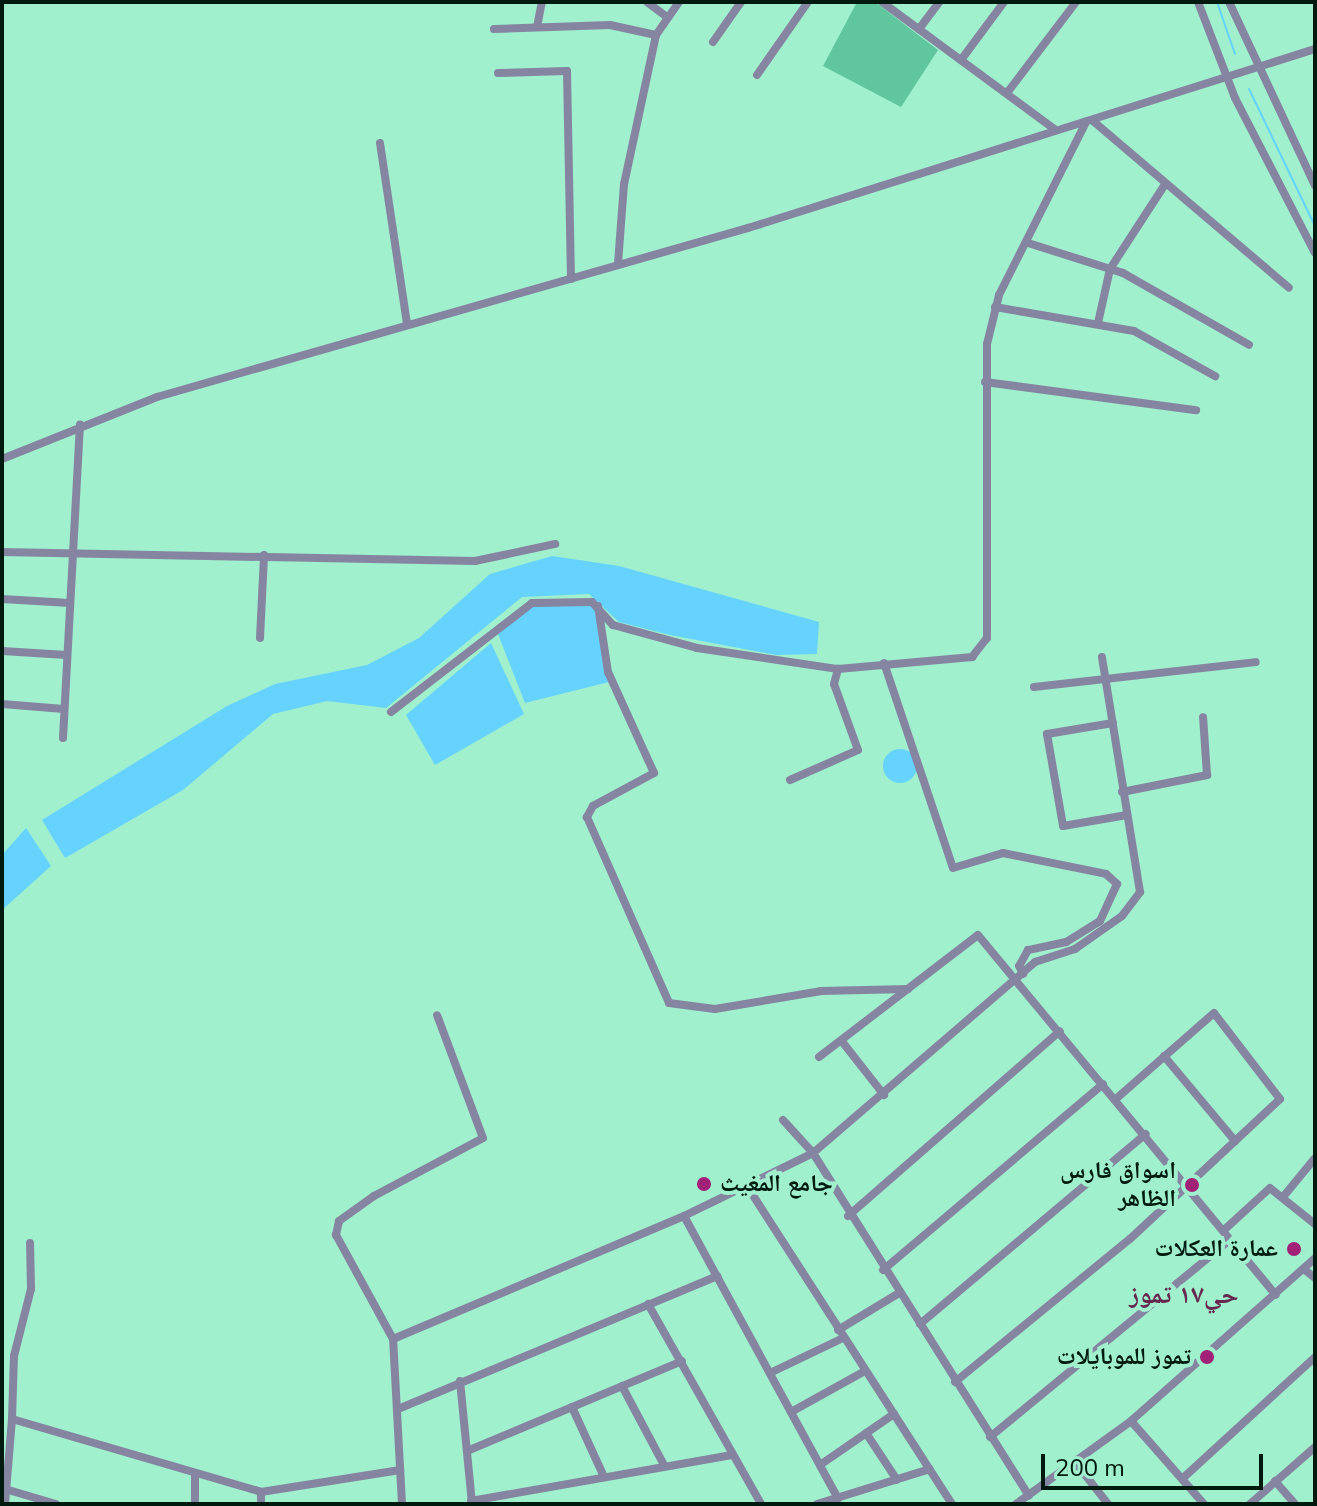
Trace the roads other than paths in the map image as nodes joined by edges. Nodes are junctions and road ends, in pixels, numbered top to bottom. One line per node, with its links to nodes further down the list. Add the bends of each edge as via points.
1 (542, 2): 13 (street)
2 (647, 2): 12 (street)
3 (679, 2): 12 (street)
4 (741, 2): 17 (street)
5 (808, 2): 22 (street)
6 (882, 2): 15 (street)
7 (939, 2): 15 (street)
8 (1004, 2): 19 (street)
9 (1076, 2): 24 (street)
10 (1198, 2): 23 (street)
11 (1229, 2): 20 (street)
12 (668, 18): 16 (street)
13 (537, 27): 14 (street); 16 (street, via 610,25)
14 (494, 29)
15 (919, 29): 19 (street)
16 (656, 35): 32 (street, via 624,184)
17 (713, 42)
18 (1315, 49): 20 (street)
19 (961, 60): 24 (street)
20 (1255, 70): 23 (street); 29 (street)
21 (498, 73): 34 (street, via 567,71)
22 (757, 75)
23 (1228, 79): 25 (street); 31 (street)
24 (1007, 93): 26 (street)
25 (1089, 122): 26 (street); 28 (street); 30 (street)
26 (1054, 129): 32 (street)
27 (380, 143): 38 (street)
28 (1164, 186): 33 (street); 35 (street)
29 (1315, 186)
30 (1028, 243): 33 (street); 36 (street)
31 (1315, 253)
32 (618, 264): 34 (street)
33 (1110, 269): 37 (street); 39 (street)
34 (571, 279): 38 (street)
35 (1289, 288)
36 (995, 307): 37 (street); 41 (street)
37 (1098, 323): 40 (street, via 1134,331)
38 (407, 324): 43 (street)
39 (1249, 345)
40 (1215, 376)
41 (985, 382): 42 (street); 57 (street, via 987,638 972,657)
42 (1196, 410)
43 (80, 424): 44 (street); 46 (street)
44 (2, 459)
45 (555, 544): 48 (street, via 475,561)
46 (71, 551): 47 (street); 48 (street); 50 (street)
47 (2, 552)
48 (264, 555): 52 (street)
49 (2, 599): 50 (street)
50 (70, 603): 54 (street)
51 (598, 606): 58 (street, via 613,625 697,648); 63 (street, via 524,604); 71 (street, via 608,672 654,773 593,806 587,817 669,1003 715,1009 821,991)
52 (260, 638)
53 (2, 651): 54 (street)
54 (67, 655): 62 (street)
55 (1102, 657): 59 (street)
56 (1256, 662): 59 (street)
57 (884, 663): 58 (street); 70 (street, via 953,868 1003,853 1106,874 1117,884 1100,921 1066,942 1028,950 1019,966)
58 (838, 669): 67 (street, via 834,684 858,750)
59 (1106, 679): 60 (street); 65 (street)
60 (1034, 687)
61 (2, 704): 62 (street)
62 (64, 709): 66 (street)
63 (391, 712)
64 (1203, 717): 68 (street, via 1207,775)
65 (1113, 723): 68 (street); 69 (street, via 1047,734 1063,826)
66 (63, 738)
67 (790, 780)
68 (1122, 792): 69 (street)
69 (1127, 815): 70 (street, via 1135,903 1088,941)
70 (1021, 976): 71 (street, via 978,935); 73 (street); 78 (street)
71 (908, 989): 74 (street)
72 (437, 1015): 104 (street, via 483,1138 374,1196 337,1227 365,1298)
73 (1060, 1031): 77 (street); 89 (street)
74 (844, 1044): 76 (street); 78 (street)
75 (1164, 1056): 79 (street); 82 (street); 82 (street, via 1216,1013 1279,1092 1277,1105)
76 (819, 1057)
77 (1103, 1084): 79 (street); 95 (street)
78 (884, 1095): 83 (street)
79 (1117, 1098): 81 (street)
80 (783, 1120): 83 (street)
81 (1146, 1134): 85 (street); 102 (street)
82 (1235, 1141): 85 (street)
83 (813, 1153): 86 (street); 89 (street)
84 (1315, 1158): 87 (street)
85 (1186, 1185): 91 (street); 110 (street)
86 (747, 1186): 88 (street); 103 (street)
87 (1283, 1197): 90 (street); 91 (street, via 1265,1189)
88 (684, 1216): 97 (street); 104 (street)
89 (848, 1216): 95 (street)
90 (1315, 1224)
91 (1224, 1230): 92 (street)
92 (1230, 1240): 100 (street); 119 (street)
93 (30, 1243): 116 (street, via 31,1289 16,1341)
94 (1315, 1258): 96 (street)
95 (883, 1270): 99 (street)
96 (1305, 1270): 98 (street); 100 (street)
97 (717, 1276): 101 (street); 108 (street)
98 (1315, 1278)
99 (899, 1293): 102 (street); 103 (street)
100 (1276, 1295): 117 (street)
101 (648, 1304): 106 (street); 109 (street)
102 (920, 1324): 110 (street)
103 (840, 1334): 107 (street); 108 (street)
104 (393, 1339): 113 (street)
105 (1315, 1357): 130 (street)
106 (682, 1361): 111 (street); 122 (street)
107 (865, 1371): 114 (street); 115 (street)
108 (770, 1373): 114 (street)
109 (460, 1381): 113 (street); 121 (street)
110 (955, 1382): 119 (street)
111 (622, 1386): 112 (street); 124 (street)
112 (572, 1407): 121 (street); 129 (street)
113 (398, 1409): 127 (street)
114 (791, 1412): 125 (street)
115 (894, 1414): 118 (street); 126 (street)
116 (12, 1419): 128 (street); 133 (street)
117 (1131, 1421): 123 (street); 130 (street)
118 (866, 1433): 125 (street); 131 (street)
119 (990, 1437): 135 (street)
120 (1315, 1447): 132 (street)
121 (467, 1451): 137 (street)
122 (732, 1455): 124 (street); 143 (street)
123 (1075, 1462): 135 (street); 147 (street)
124 (664, 1465): 129 (street)
125 (820, 1465): 136 (street)
126 (930, 1469): 131 (street); 145 (street)
127 (400, 1470): 134 (street); 142 (street)
128 (195, 1473): 134 (street); 140 (street)
129 (604, 1477): 137 (street)
130 (1182, 1479): 148 (street)
131 (897, 1480): 136 (street)
132 (1275, 1481): 149 (street); 150 (street)
133 (5, 1489): 138 (street); 139 (street)
134 (261, 1492): 141 (street)
135 (1029, 1496): 146 (street)
136 (838, 1499): 144 (street)
137 (472, 1503)
138 (5, 1504)
139 (56, 1504)
140 (195, 1504)
141 (261, 1504)
142 (402, 1504)
143 (761, 1504)
144 (817, 1504)
145 (952, 1504)
146 (1016, 1504)
147 (1108, 1504)
148 (1204, 1504)
149 (1250, 1504)
150 (1295, 1504)

